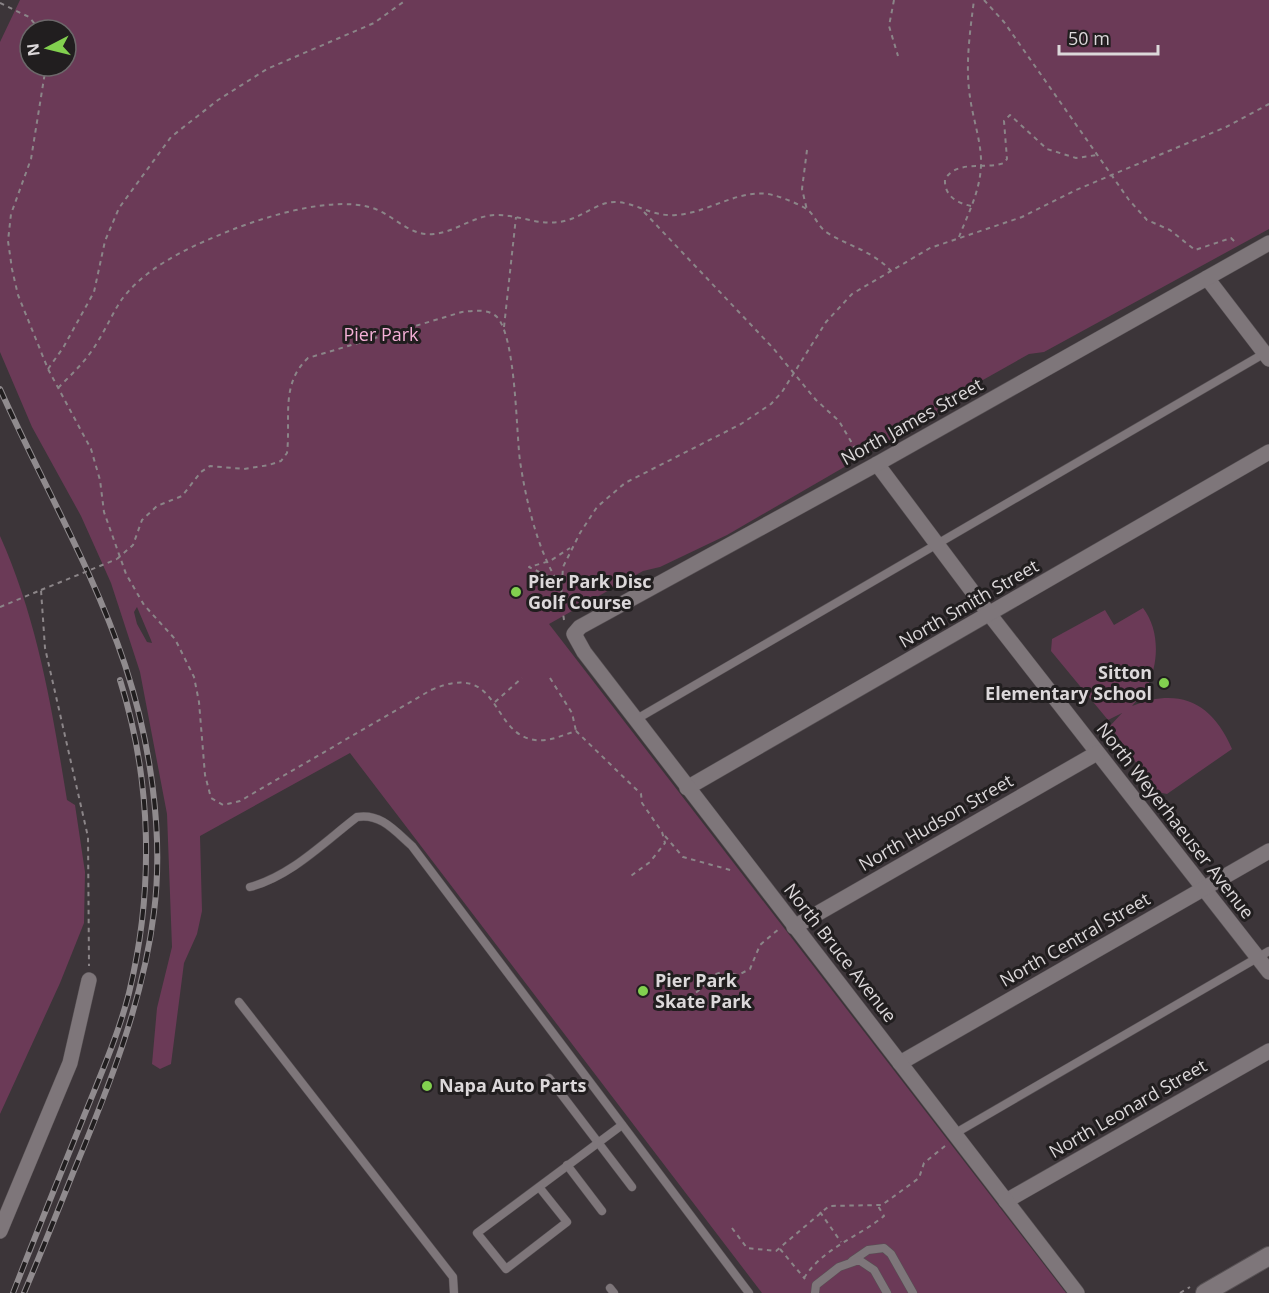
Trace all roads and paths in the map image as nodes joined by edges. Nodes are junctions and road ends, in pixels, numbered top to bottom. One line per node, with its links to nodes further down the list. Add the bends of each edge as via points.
1 (406, 0): 25 (path, via 374,23 267,69 218,100 171,137 119,208 105,241 94,292)
2 (894, 0): 7 (path, via 889,26)
3 (974, 0): 12 (path, via 969,32 969,96)
4 (984, 0): 11 (path, via 1010,30)
5 (0, 3): 6 (path)
6 (29, 18)
7 (897, 56)
8 (44, 78): 25 (path, via 31,159 11,214 8,241 18,295)
9 (1269, 104): 13 (path, via 1216,132)
10 (807, 150): 15 (path, via 802,189)
11 (1097, 155): 12 (path, via 1076,158 1047,149 1010,115 1004,122 1007,159 1000,165); 13 (path)
12 (981, 165): 14 (path); 14 (path, via 952,171 945,179 953,199)
13 (1112, 174): 18 (path, via 1022,217); 20 (path, via 1129,200 1153,224 1170,230 1195,250 1234,239)
14 (971, 206): 18 (path)
15 (807, 210): 16 (path, via 788,200 757,194 676,215); 21 (path, via 828,233 881,260)
16 (643, 211): 17 (path, via 615,202 567,221 548,224); 26 (path)
17 (516, 217): 23 (path); 27 (path, via 481,217 451,230 421,234 368,206 331,205 280,214 235,229 175,256 134,286 80,367)
18 (959, 237): 21 (path)
19 (1269, 243): 20 (street, North James Street)
20 (1245, 256): 22 (street, North James Street)
21 (891, 271): 26 (path, via 843,303)
22 (1207, 278): 24 (street); 29 (street, North James Street)
23 (504, 327): 32 (path, via 495,315 479,310 462,312 308,358 296,368 290,383 287,453 281,461 244,469 210,466 182,496 157,506 142,520 133,545); 33 (path, via 516,396 521,463 537,536)
24 (1268, 354): 30 (lane)
25 (48, 369): 27 (path)
26 (793, 374): 29 (path, via 839,421 859,454); 31 (path, via 771,404 741,424 614,491 591,514)
27 (58, 388): 32 (path, via 91,449 104,512)
28 (1269, 452): 38 (street, North Smith Street)
29 (877, 464): 30 (street, North Weyerhaeuser Avenue); 40 (street, North James Street, via 580,627)
30 (937, 545): 38 (street, North Weyerhaeuser Avenue); 44 (lane)
31 (572, 547): 33 (path); 35 (path, via 563,567)
32 (122, 557): 36 (path, bridge); 43 (path, via 135,591 175,639 194,677 208,791 216,802 230,805 256,794 440,686 459,683 477,687)
33 (547, 562): 34 (path); 34 (path, via 529,567)
34 (557, 581): 35 (path)
35 (561, 587): 39 (path)
36 (41, 590): 37 (path); 57 (path, via 45,648 88,837)
37 (0, 607)
38 (990, 615): 46 (street, North Weyerhaeuser Avenue); 47 (street, North Smith Street)
39 (564, 620)
40 (574, 634): 44 (street, North Bruce Avenue)
41 (522, 678): 43 (path)
42 (550, 678): 45 (path, via 572,713)
43 (495, 702): 45 (path, via 514,732 524,737 542,740)
44 (635, 720): 47 (street, North Bruce Avenue)
45 (576, 731): 48 (path, via 641,794 642,803)
46 (1097, 753): 53 (street, North Weyerhaeuser Avenue); 54 (street, North Hudson Street)
47 (687, 789): 50 (street, North Bruce Avenue)
48 (662, 832): 50 (path, via 683,857 734,871); 51 (path, via 663,849)
49 (1269, 851): 53 (street, North Central Street)
50 (747, 864): 54 (street, North Bruce Avenue)
51 (628, 878)
52 (250, 887): 63 (lane, via 271,881 357,817 368,815 383,820 412,846)
53 (1203, 889): 55 (street, North Weyerhaeuser Avenue); 61 (street, North Central Street)
54 (792, 924): 59 (path, via 763,941 750,969 738,975 713,975 698,991); 61 (street, North Bruce Avenue)
55 (1263, 954): 56 (street, North Weyerhaeuser Avenue); 64 (lane)
56 (1269, 972)
57 (88, 980): 76 (street, via 70,1063)
58 (238, 1002): 83 (lane, via 453,1277)
59 (675, 1005)
60 (1269, 1051): 69 (street, North Leonard Street)
61 (900, 1064): 64 (street, North Bruce Avenue)
62 (549, 1078): 65 (lane)
63 (622, 1125): 65 (lane); 84 (lane)
64 (956, 1136): 69 (street, North Bruce Avenue); 70 (path, via 928,1158 919,1178)
65 (597, 1143): 66 (lane); 68 (lane)
66 (567, 1165): 67 (lane); 71 (lane)
67 (539, 1187): 67 (lane, via 477,1233 506,1269 567,1222)
68 (632, 1187)
69 (1006, 1201): 87 (street, North Bruce Avenue)
70 (878, 1206): 72 (path, via 834,1205); 73 (path, via 884,1216)
71 (602, 1212)
72 (820, 1212): 77 (path); 78 (path)
73 (880, 1219): 74 (path); 77 (path)
74 (882, 1223)
75 (732, 1228): 78 (path, via 747,1248 772,1252)
76 (0, 1231)
77 (842, 1243): 81 (path, via 810,1268)
78 (780, 1249): 81 (path)
79 (1269, 1256): 88 (main road)
80 (851, 1262): 82 (lane, via 839,1267); 85 (lane, via 859,1260 869,1265); 86 (lane, via 868,1250 884,1248)
81 (804, 1278): 82 (path)
82 (816, 1289)
83 (454, 1293)
84 (749, 1293)
85 (887, 1293)
86 (913, 1293)
87 (1077, 1293)
88 (1205, 1293)

